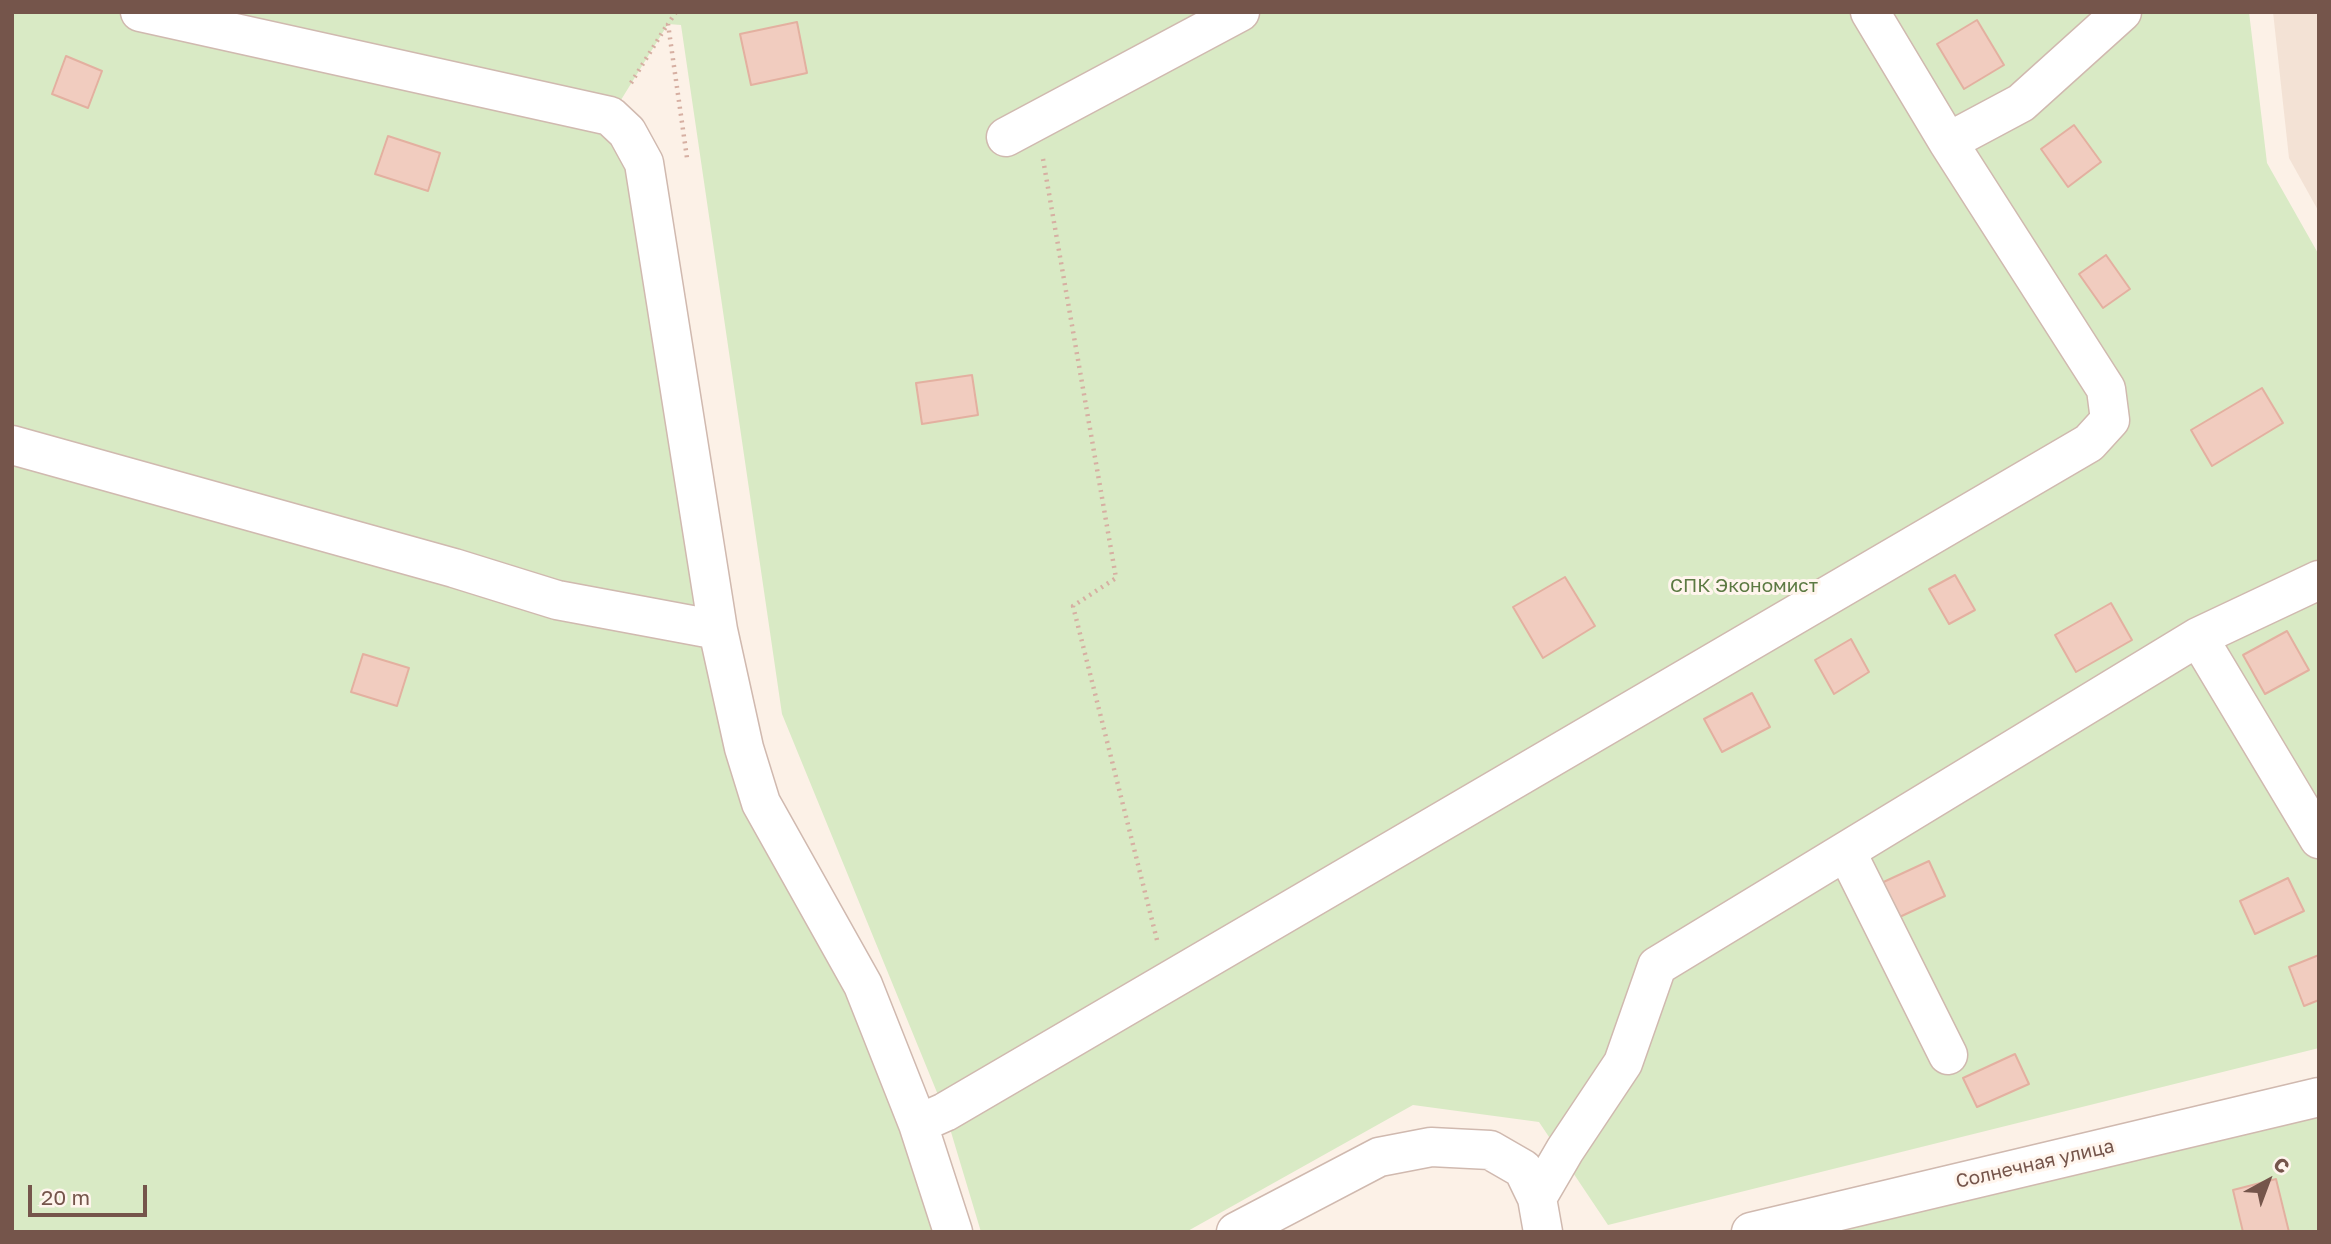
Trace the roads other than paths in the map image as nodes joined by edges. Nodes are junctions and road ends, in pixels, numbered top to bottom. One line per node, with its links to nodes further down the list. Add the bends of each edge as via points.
1 (140, 12): 9 (street, via 611,116 627,132 644,163)
2 (1240, 12): 5 (street)
3 (1870, 12): 6 (street)
4 (2122, 12): 6 (street, via 2021,103)
5 (1021, 129)
6 (1948, 142): 15 (street, via 2106,389 2110,420 2089,443)
7 (12, 445): 9 (street, via 557,600)
8 (2319, 580): 10 (street)
9 (718, 630): 15 (street, via 761,803)
10 (2198, 637): 11 (street); 12 (street)
11 (2319, 839)
12 (1846, 851): 13 (street); 16 (street, via 1657,966 1623,1063 1565,1150)
13 (1948, 1055)
14 (2319, 1097): 19 (street, Солнечная улица)
15 (931, 1118): 17 (street)
16 (1540, 1215): 18 (street, via 1523,1169 1490,1150 1431,1147 1379,1157)
17 (953, 1232)
18 (1236, 1232)
19 (1751, 1232)

